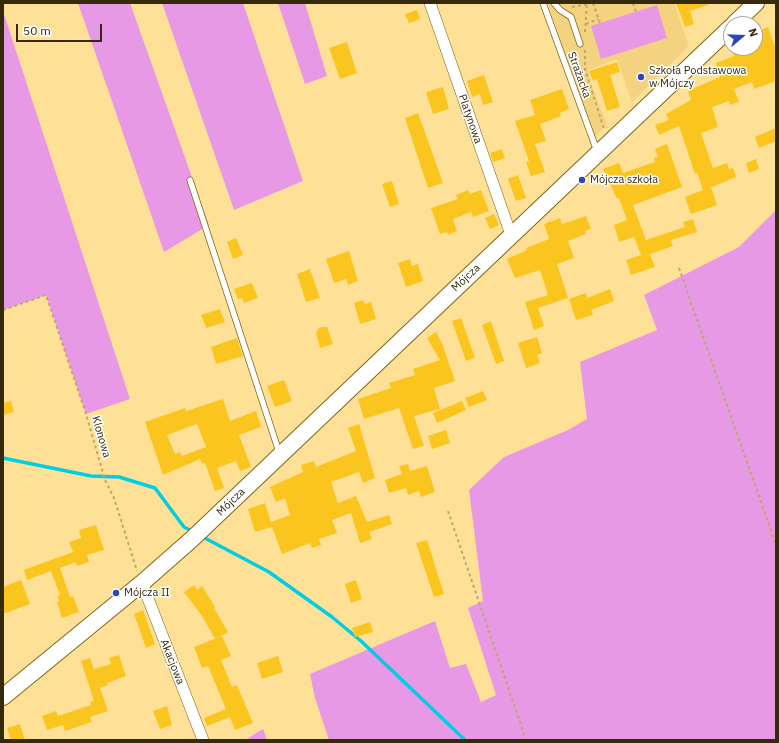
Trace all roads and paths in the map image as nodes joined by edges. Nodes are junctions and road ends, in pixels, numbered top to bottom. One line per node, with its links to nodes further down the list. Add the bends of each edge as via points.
1 (430, 3): 21 (street, Platynowa)
2 (543, 3): 19 (lane, Strażacka)
3 (554, 3): 16 (lane, via 571,17)
4 (587, 3): 5 (path); 8 (path); 13 (path)
5 (593, 3): 11 (path)
6 (633, 3): 9 (path)
7 (756, 3): 10 (street)
8 (568, 8)
9 (636, 12)
10 (742, 16)
11 (598, 20): 12 (path); 13 (path)
12 (600, 23)
13 (586, 24): 14 (path)
14 (585, 34)
15 (723, 35): 19 (street, Mójcza)
16 (580, 44)
17 (585, 48): 18 (path, via 585,69)
18 (606, 131)
19 (598, 153): 21 (street, Mójcza)
20 (190, 180): 24 (lane)
21 (511, 235): 24 (street, Mójcza)
22 (679, 268): 26 (path)
23 (3, 310): 27 (path, Klonowa, via 46,295 105,480 114,498)
24 (280, 455): 27 (street, Mójcza)
25 (448, 511): 30 (path)
26 (776, 545)
27 (142, 583): 28 (street, Mójcza); 29 (street, Akacjowa)
28 (3, 696)
29 (203, 740)
30 (526, 740)

